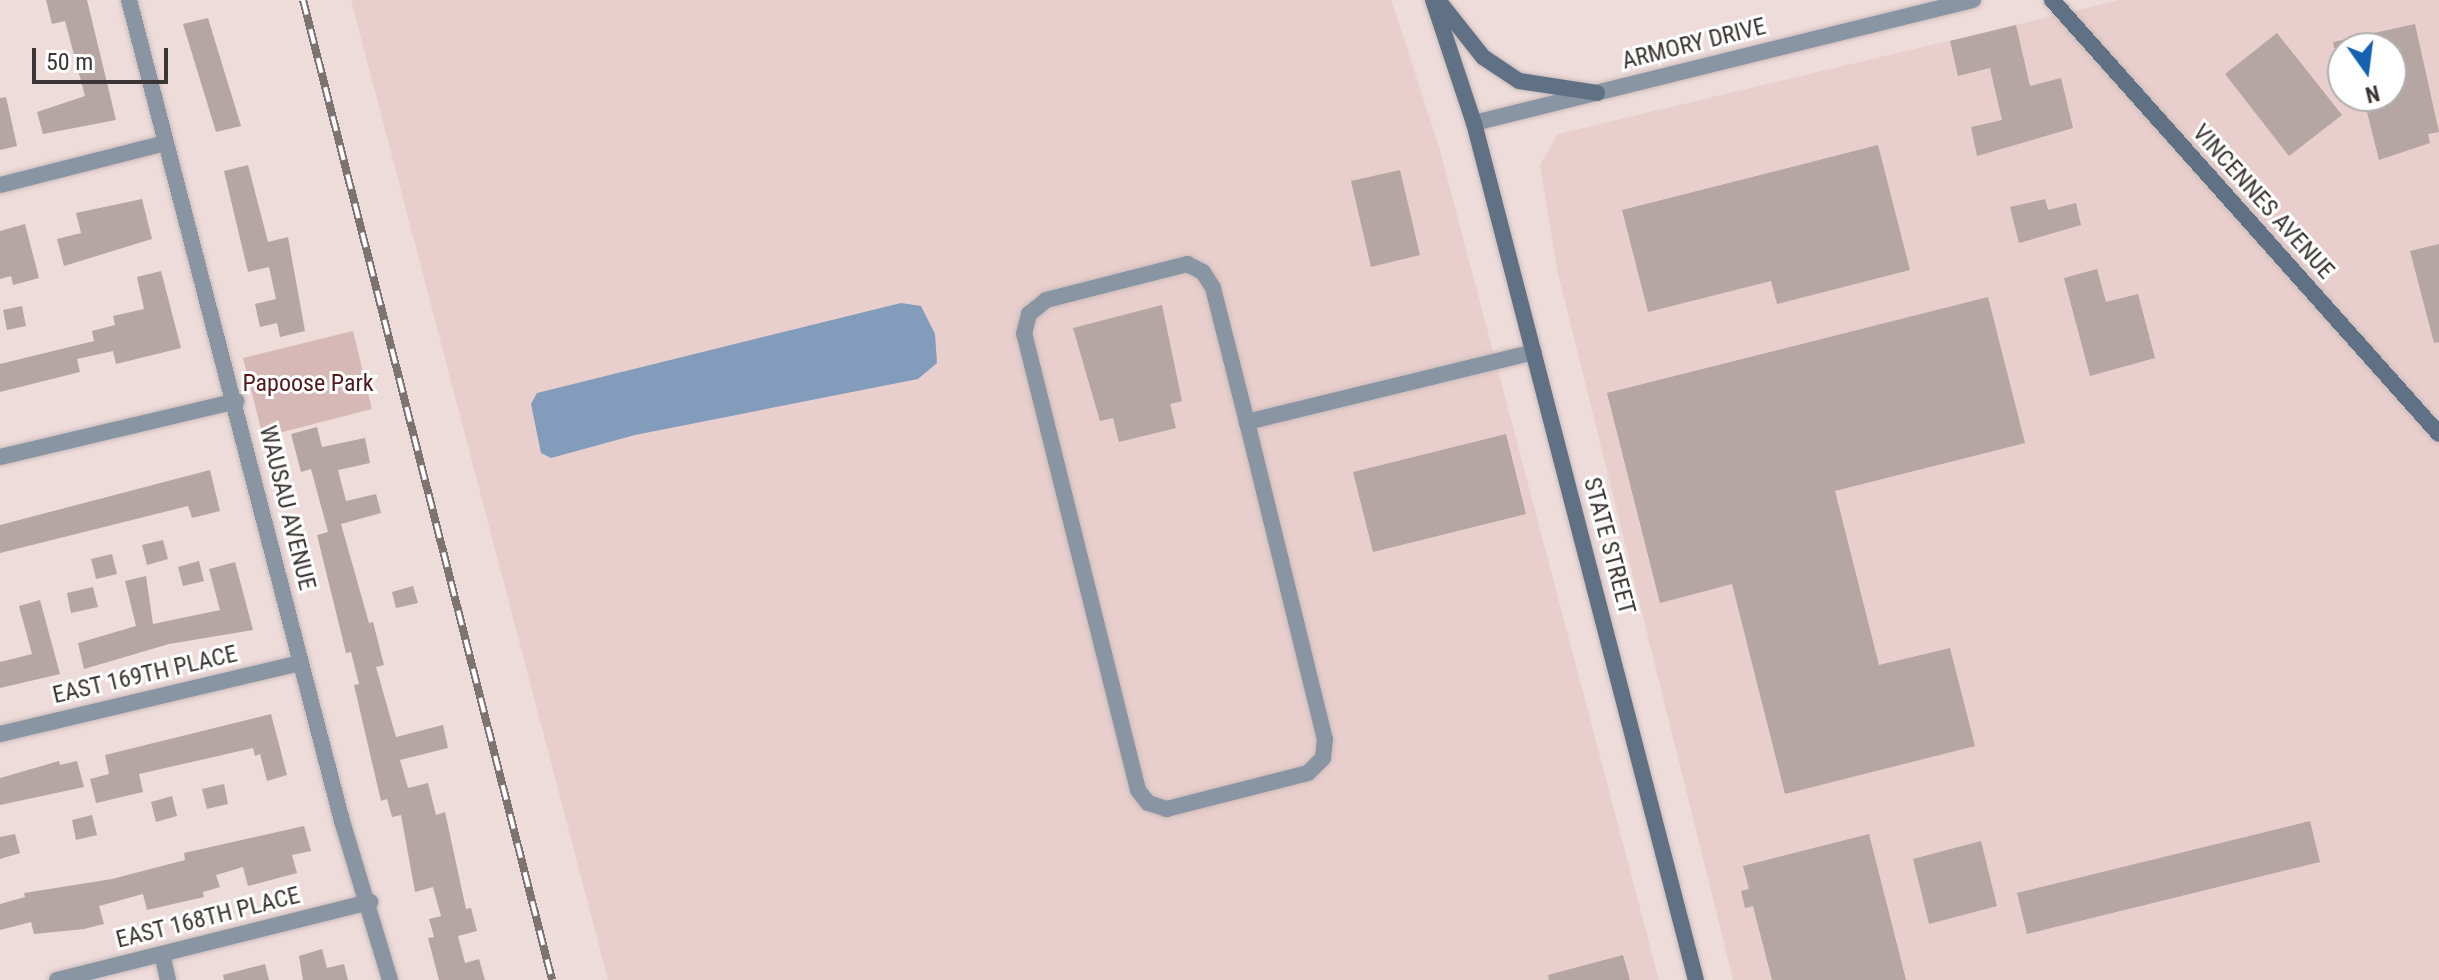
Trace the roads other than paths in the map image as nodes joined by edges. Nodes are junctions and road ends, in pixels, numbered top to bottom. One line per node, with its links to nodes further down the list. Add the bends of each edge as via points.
1 (129, 0): 7 (street, WAUSAU AVENUE)
2 (1435, 0): 5 (street, via 1483,57 1519,81); 6 (street, STATE STREET)
3 (1973, 0): 5 (street, ARMORY DRIVE)
4 (2052, 0): 12 (street, VINCENNES AVENUE)
5 (1597, 93): 6 (street, ARMORY DRIVE)
6 (1474, 123): 9 (street, STATE STREET)
7 (166, 143): 8 (street); 10 (street, WAUSAU AVENUE)
8 (0, 185)
9 (1534, 352): 11 (street); 21 (street, STATE STREET)
10 (236, 401): 13 (street); 14 (street, WAUSAU AVENUE)
11 (1247, 422): 11 (street, via 1213,288 1203,272 1187,264 1046,300 1029,314 1024,334 1138,790 1148,803 1167,809 1308,773 1323,758 1325,739)
12 (2439, 434)
13 (0, 457)
14 (301, 663): 15 (street, EAST 169TH PLACE); 16 (street, WAUSAU AVENUE, via 342,821)
15 (0, 734)
16 (370, 902): 17 (street, EAST 168TH PLACE); 20 (street, WAUSAU AVENUE)
17 (162, 954): 18 (street, EAST 168TH PLACE); 19 (street)
18 (57, 980)
19 (168, 980)
20 (390, 980)
21 (1696, 980)

